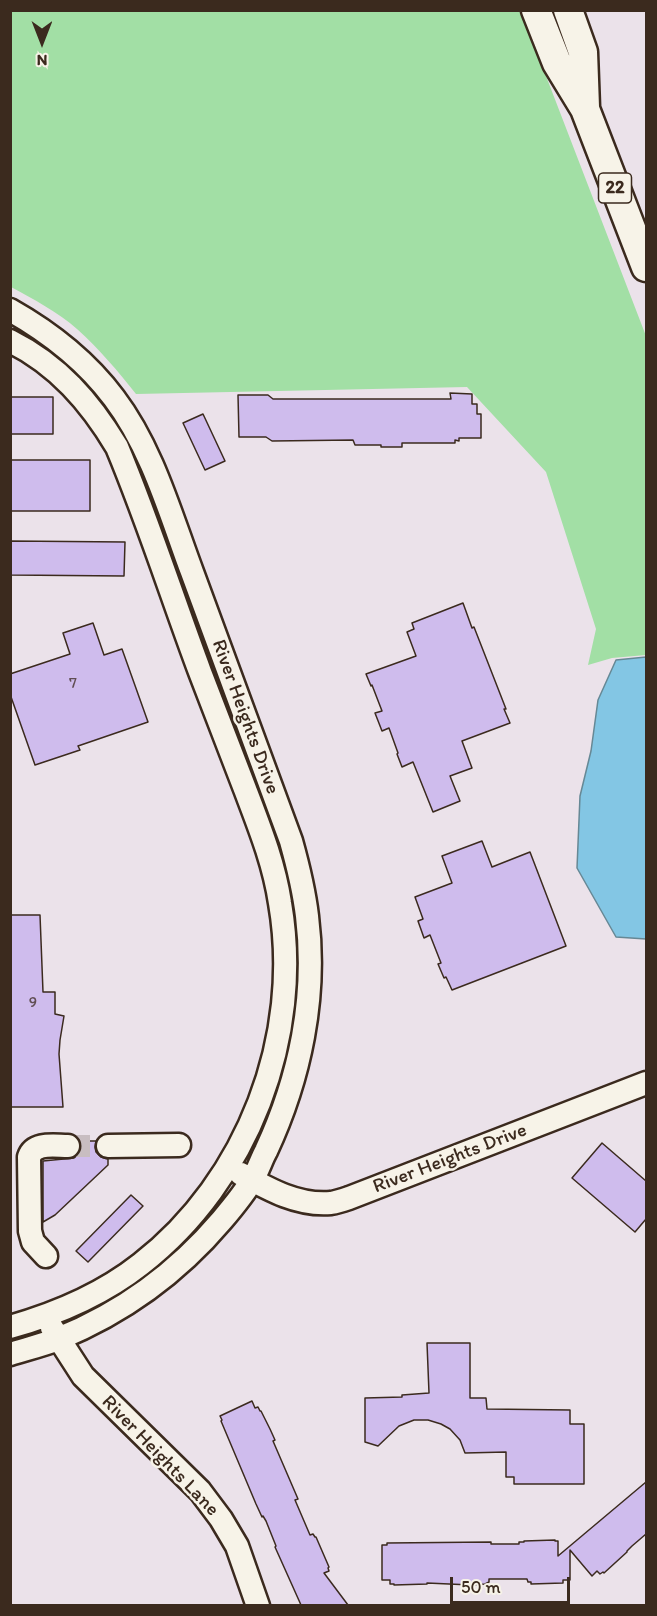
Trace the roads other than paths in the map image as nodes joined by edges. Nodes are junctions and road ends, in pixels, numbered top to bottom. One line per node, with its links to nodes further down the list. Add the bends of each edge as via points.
1 (536, 10): 3 (main road, 22, via 557,63)
2 (568, 10): 3 (main road, 22, via 583,52)
3 (585, 109): 4 (main road, 22)
4 (646, 267)
5 (10, 310): 7 (street, River Heights Drive, via 84,364)
6 (10, 341): 8 (street, River Heights Drive, via 60,374)
7 (129, 420): 8 (street); 9 (street, River Heights Drive)
8 (110, 435): 10 (street, River Heights Drive)
9 (169, 510): 10 (street); 11 (street, River Heights Drive)
10 (145, 522): 12 (street, River Heights Drive)
11 (225, 660): 12 (street); 13 (street, River Heights Drive, via 291,841)
12 (200, 672): 14 (street, River Heights Drive, via 266,843)
13 (304, 895): 14 (street); 20 (street, River Heights Drive, via 310,963 302,1047 286,1103)
14 (280, 903): 19 (street, River Heights Drive, via 285,975 279,1036 261,1101)
15 (646, 1083): 20 (street, River Heights Drive, via 331,1203 288,1197)
16 (179, 1145): 18 (street)
17 (68, 1146): 21 (street, via 35,1148 28,1157 30,1231 33,1242)
18 (108, 1146)
19 (228, 1167): 20 (street, River Heights Drive); 22 (street, River Heights Drive, via 191,1216 141,1265 104,1289)
20 (252, 1180): 24 (street, River Heights Drive, via 206,1239 171,1272 109,1314)
21 (46, 1256)
22 (45, 1316): 23 (street, River Heights Drive); 24 (street, River Heights Lane)
23 (10, 1327)
24 (58, 1339): 25 (street, River Heights Drive); 26 (street, River Heights Lane, via 82,1376 200,1491 221,1518 237,1546)
25 (10, 1354)
26 (258, 1605)

